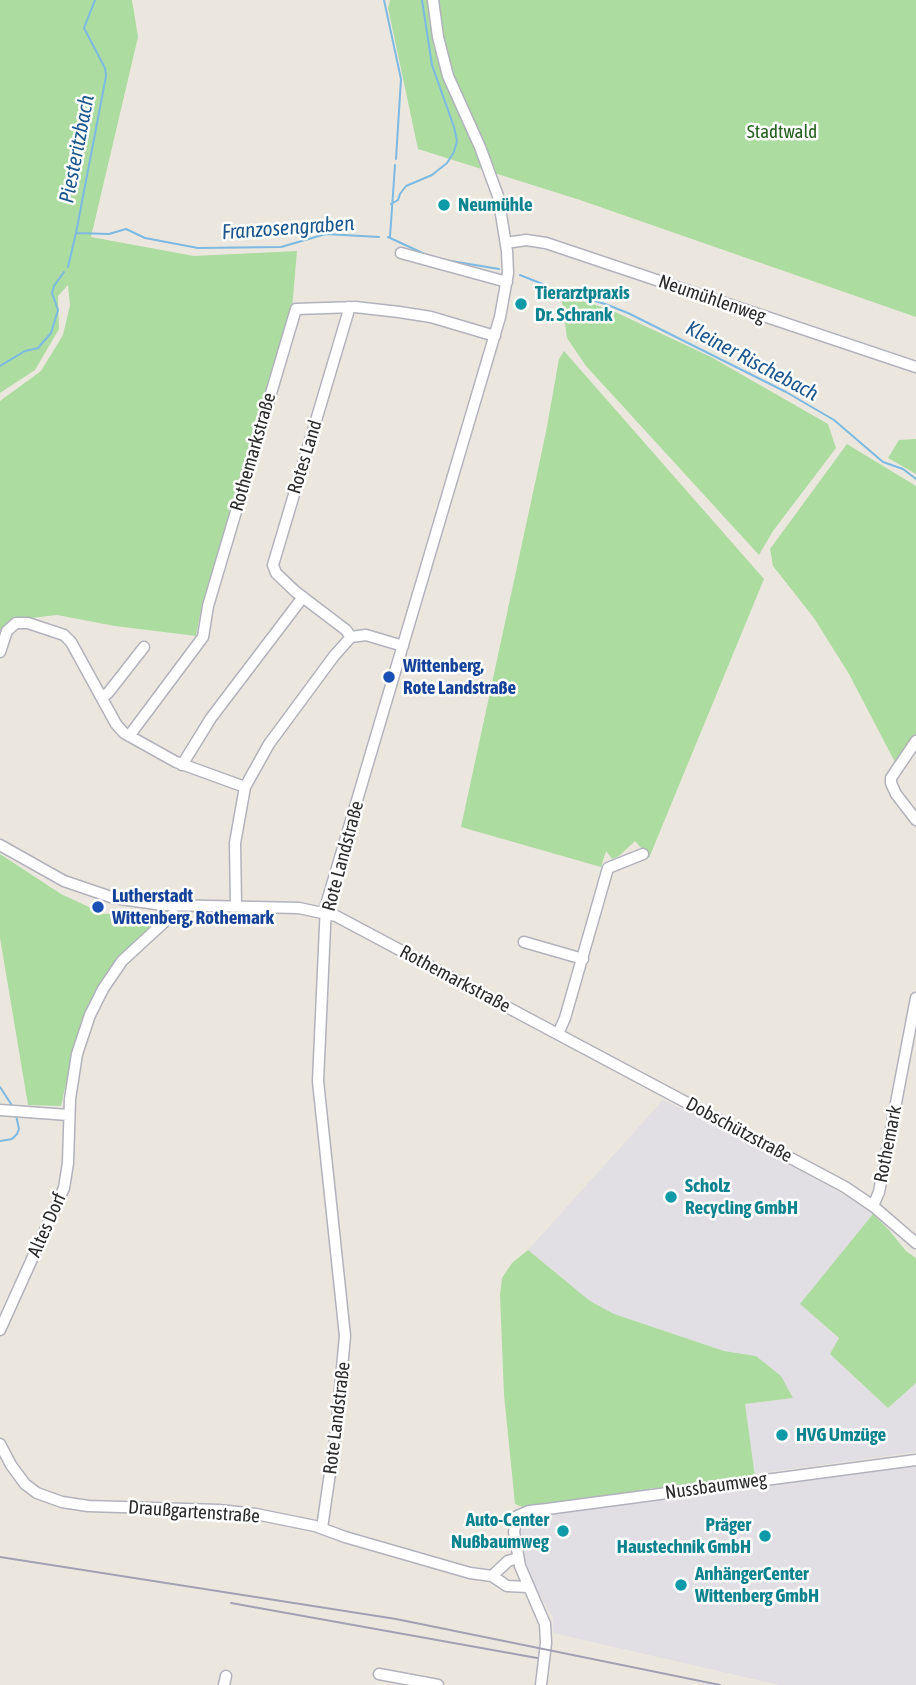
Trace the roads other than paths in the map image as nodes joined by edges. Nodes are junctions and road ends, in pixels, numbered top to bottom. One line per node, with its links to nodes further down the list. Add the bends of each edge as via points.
1 (433, 0): 2 (street, Rote Landstraße, via 445,68 492,177)
2 (506, 243): 4 (street, Rote Landstraße); 7 (street, Neumühlenweg, via 543,242)
3 (401, 253): 4 (street)
4 (507, 282): 6 (street, Rote Landstraße)
5 (348, 307): 6 (street, via 431,317); 8 (street, Rotes Land, via 274,562 276,573); 14 (street, Rothemarkstraße, via 296,309 203,637)
6 (495, 336): 10 (street, Rote Landstraße)
7 (916, 367)
8 (303, 597): 9 (street, Rotes Land); 16 (street, via 211,718)
9 (351, 637): 10 (street, via 366,635); 17 (street, via 269,744)
10 (403, 646): 22 (street, Rote Landstraße)
11 (144, 647): 13 (street)
12 (0, 652): 13 (street, via 11,626 22,622 64,635)
13 (102, 697): 14 (street, via 116,724)
14 (129, 736): 16 (street)
15 (916, 741): 18 (street, via 891,779 896,794)
16 (182, 765): 17 (street)
17 (246, 787): 21 (street, via 235,843)
18 (916, 820)
19 (0, 845): 21 (street, Rothemarkstraße, via 54,876 107,896 150,904)
20 (643, 854): 25 (street, via 608,868)
21 (236, 906): 22 (street, Rothemarkstraße)
22 (326, 913): 27 (street, Rothemarkstraße); 36 (street, Rote Landstraße, via 318,1081 345,1336)
23 (173, 914): 30 (street, via 128,955 97,1000 77,1054)
24 (524, 942): 25 (street)
25 (583, 959): 27 (street)
26 (916, 998): 31 (street, Rothemark)
27 (558, 1034): 28 (street, Rothemarkstraße)
28 (663, 1090): 31 (street, Dobschützstraße)
29 (3, 1110): 30 (street)
30 (68, 1115): 33 (street, Altes Dorf, via 64,1188)
31 (873, 1206): 32 (street, Dobschützstraße)
32 (916, 1243)
33 (0, 1330)
34 (0, 1444): 36 (street, Draußgartenstraße, via 25,1484 62,1502 239,1511)
35 (916, 1460): 37 (street, Nussbaumweg, via 529,1511 517,1516)
36 (322, 1528): 38 (street, Draußgartenstraße)
37 (518, 1558): 38 (street); 39 (street)
38 (492, 1576): 39 (street, Draußgartenstraße, via 507,1586)
39 (528, 1587): 42 (street, via 545,1624)
40 (379, 1674): 41 (street)
41 (438, 1685)
42 (541, 1685)

